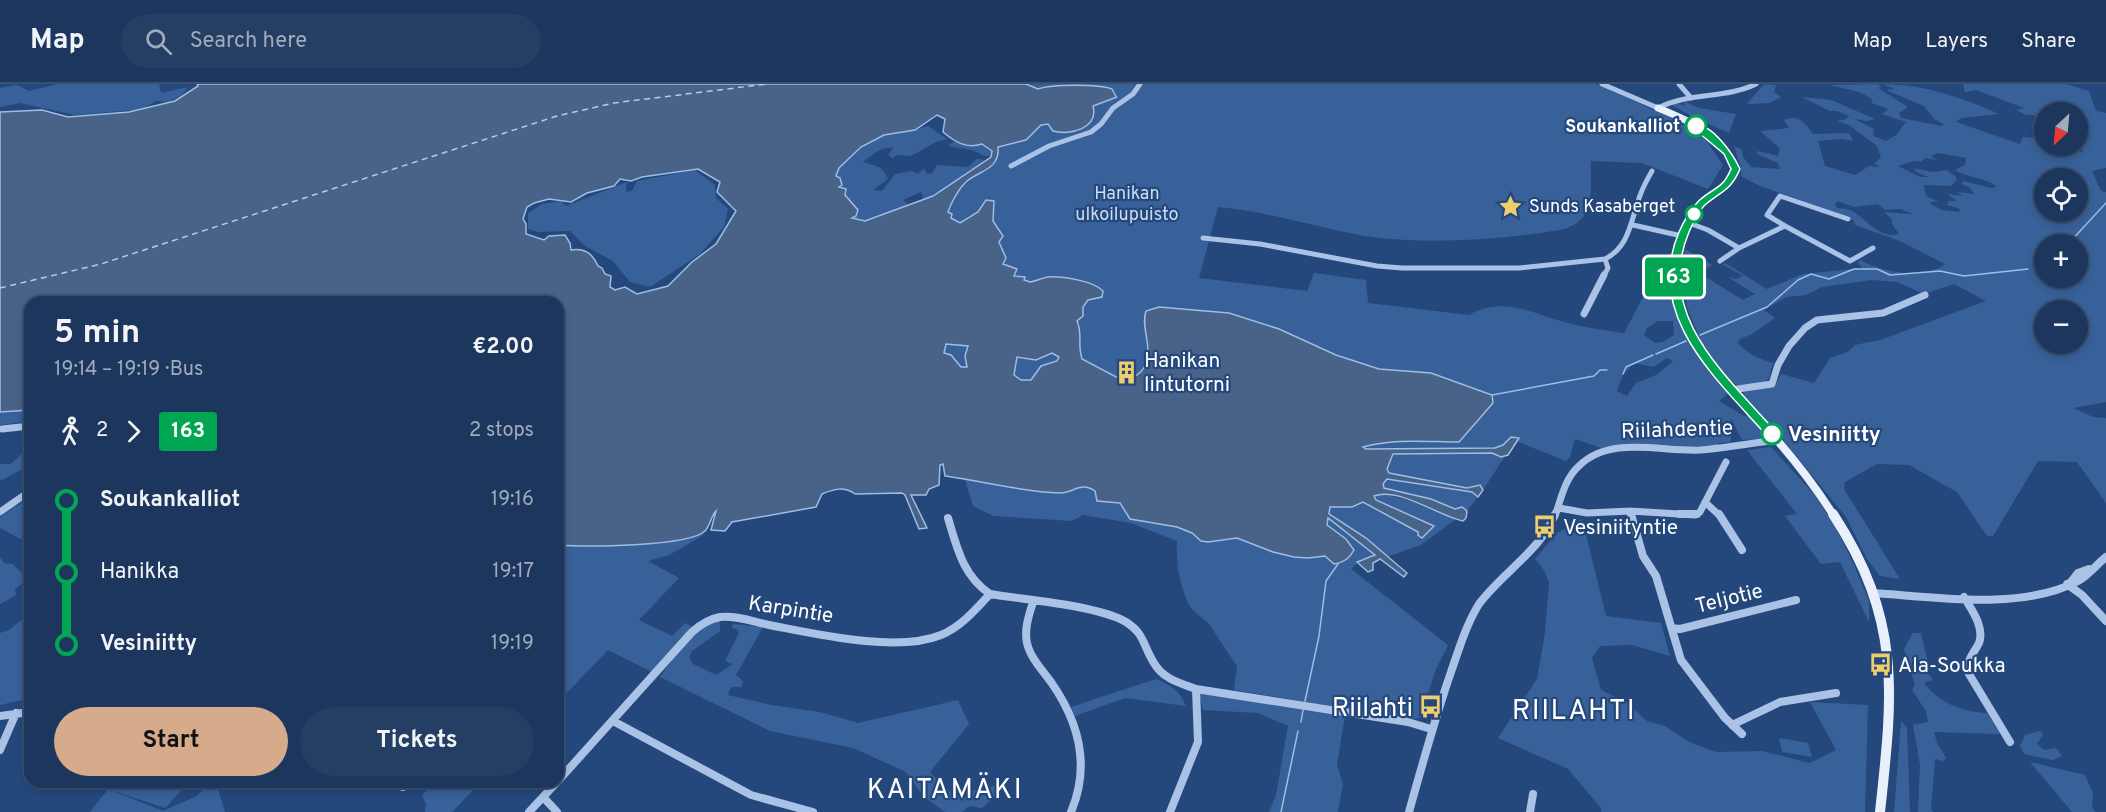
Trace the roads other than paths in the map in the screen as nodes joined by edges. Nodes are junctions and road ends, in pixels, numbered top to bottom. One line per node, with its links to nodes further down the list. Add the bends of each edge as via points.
1 (1140, 84): 7 (street, via 1091,132 1048,146)
2 (1602, 84): 6 (street)
3 (1679, 84): 5 (street)
4 (1756, 84): 5 (street, via 1738,92)
5 (1691, 98): 6 (street)
6 (1658, 108): 10 (main road, via 1701,129 1728,153 1734,165 1734,177 1700,204)
7 (1011, 166)
8 (1652, 171): 11 (street)
9 (1848, 219): 12 (street, via 1784,196 1776,200 1767,215)
10 (1689, 223): 13 (main road); 15 (street)
11 (1632, 225): 13 (street); 17 (street, via 1613,255)
12 (1785, 226): 15 (street); 19 (street)
13 (1682, 236): 23 (main road, via 1674,264 1677,302 1694,342)
14 (1203, 238): 17 (street, via 1402,268 1519,268)
15 (1740, 248): 18 (street)
16 (1873, 248): 19 (street)
17 (1605, 259): 22 (street, via 1608,268)
18 (1720, 261)
19 (1850, 261): 20 (street)
20 (1859, 267)
21 (1925, 295): 23 (street, via 1883,313 1817,320 1794,340 1780,360 1772,384)
22 (1584, 314)
23 (1731, 390): 26 (main road)
24 (24, 427): 25 (street)
25 (3, 429)
26 (1778, 440): 30 (street, Riilahdentie, via 1699,450 1642,447 1606,451 1590,457 1572,472); 37 (main road, via 1833,513)
27 (1726, 462): 29 (street)
28 (24, 495): 32 (street)
29 (1705, 502): 31 (street, via 1700,512 1689,516); 34 (street, via 1716,510)
30 (1559, 508): 31 (street, via 1587,513); 51 (street, Riilahdentie, via 1550,528 1479,604 1466,629)
31 (1630, 511): 43 (street)
32 (0, 512)
33 (948, 518): 38 (street, via 966,574)
34 (1742, 550)
35 (2106, 557): 36 (street, via 2078,581)
36 (2069, 583): 39 (street, via 2053,591 2023,595); 42 (street, via 2078,598)
37 (1874, 593): 39 (street); 66 (main road, via 1886,643 1891,707)
38 (990, 594): 41 (street); 49 (street, Karpintie, via 942,635 910,643 714,618 692,632)
39 (1964, 597): 53 (street, via 1980,633 1966,664 1969,674)
40 (1796, 600): 43 (street, Teljotie)
41 (1033, 602): 44 (street, via 1098,612 1125,622 1142,636 1162,673); 62 (street, via 1025,641 1075,728 1081,768)
42 (2106, 621)
43 (1672, 628): 50 (street, via 1681,660)
44 (1196, 689): 51 (street, via 1408,722); 63 (street, via 1198,742)
45 (1836, 693): 50 (street, via 1780,702)
46 (24, 712): 47 (street)
47 (16, 713): 48 (street); 54 (street)
48 (0, 716)
49 (614, 721): 55 (street, Karpintie); 61 (street, via 751,795)
50 (1732, 725): 52 (street)
51 (1431, 729): 64 (street, Riilahdentie)
52 (1743, 734)
53 (2010, 742)
54 (0, 750)
55 (564, 775)
56 (551, 788): 58 (street, Karpintie)
57 (1533, 794): 65 (street)
58 (543, 797): 59 (street, Karpintie); 60 (street)
59 (530, 812)
60 (557, 812)
61 (813, 812)
62 (1071, 812)
63 (1170, 812)
64 (1409, 812)
65 (1530, 812)
66 (1880, 812)

